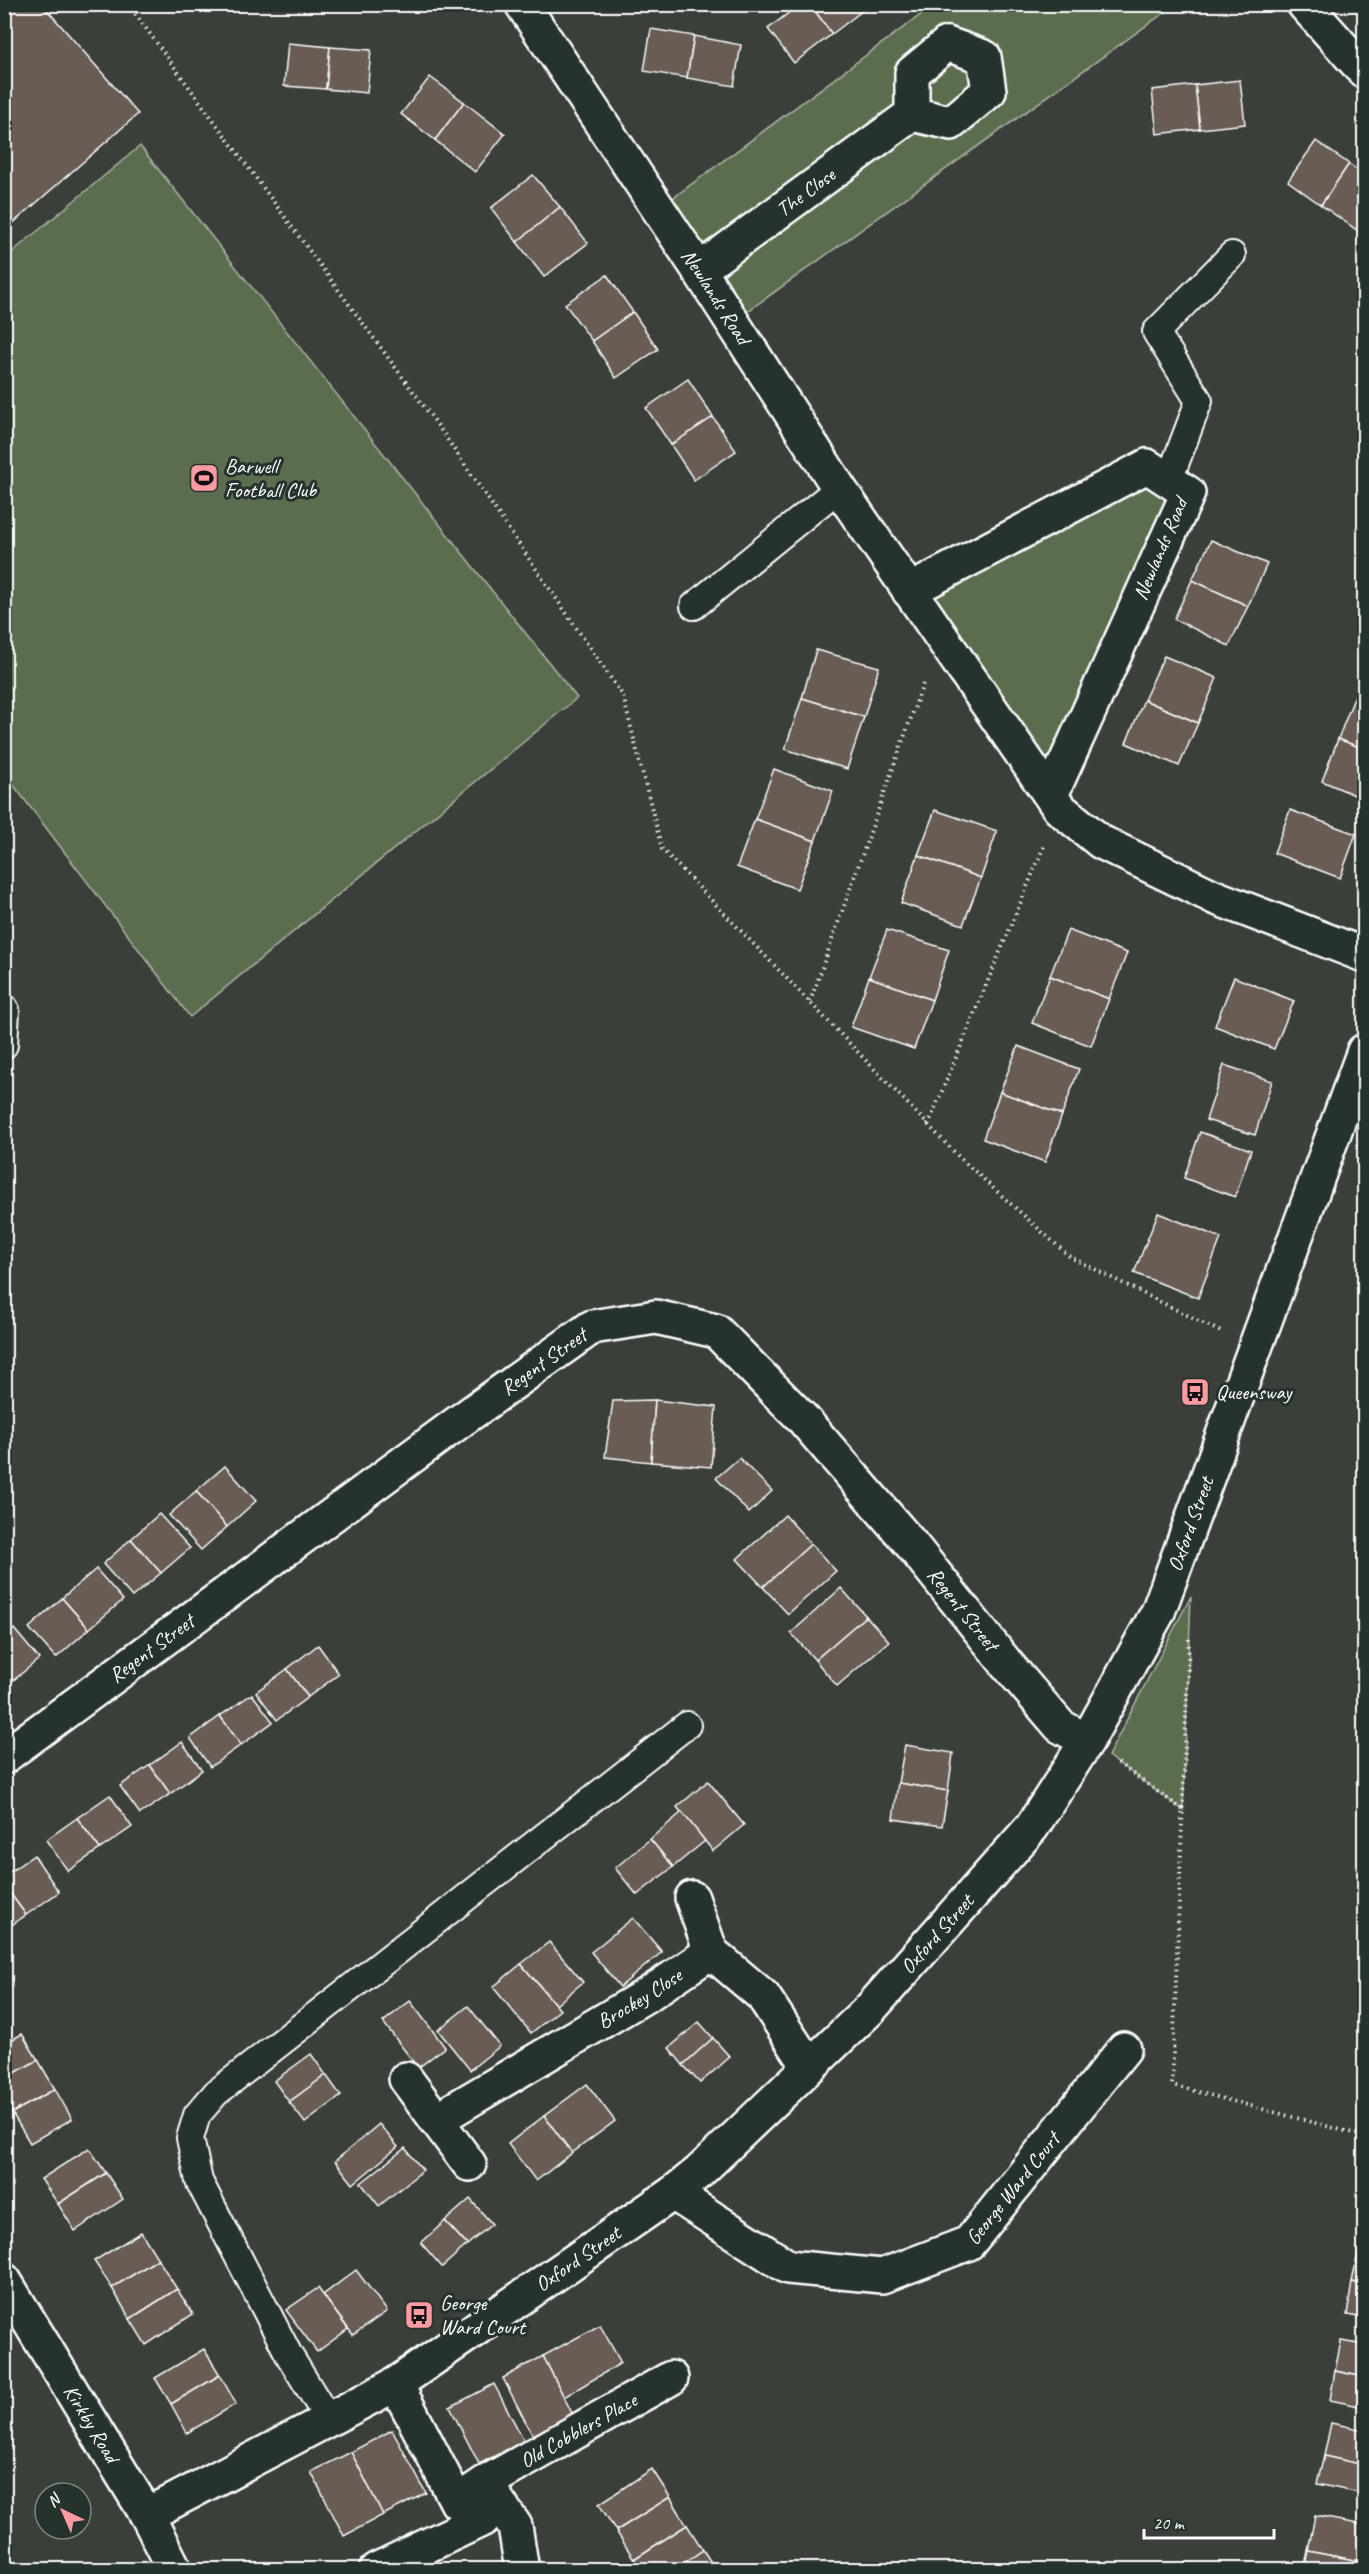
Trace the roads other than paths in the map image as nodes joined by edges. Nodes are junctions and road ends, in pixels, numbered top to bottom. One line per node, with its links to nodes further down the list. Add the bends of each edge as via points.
1 (522, 4): 6 (street, Newlands Road)
2 (1304, 4): 3 (street)
3 (1365, 71)
4 (912, 114): 6 (street, The Close)
5 (1232, 255): 7 (lane, via 1156,332 1199,401)
6 (699, 270): 8 (street, Newlands Road)
7 (1169, 480): 9 (street, Newlands Road, via 1147,466); 11 (street, Newlands Road, via 1188,493)
8 (839, 489): 9 (street, Newlands Road); 10 (lane)
9 (909, 591): 11 (street, Newlands Road)
10 (694, 606)
11 (1055, 801): 12 (street, Newlands Road, via 1101,842 1214,897)
12 (1365, 955)
13 (4, 1006): 14 (lane)
14 (4, 1045)
15 (1364, 1056): 17 (street, Oxford Street, via 1158,1612)
16 (687, 1725): 30 (lane, via 216,2093 197,2115 190,2138 199,2181 289,2355)
17 (1087, 1742): 18 (street, Regent Street, via 1060,1726 803,1419 716,1331 656,1317 592,1327); 22 (street, Oxford Street, via 1032,1827 869,2010)
18 (4, 1757)
19 (692, 1898): 20 (street)
20 (711, 1952): 22 (street, via 763,1996); 24 (street, Brockey Close, via 650,1993)
21 (1124, 2049): 26 (street, George Ward Court, via 969,2244 882,2276 788,2267)
22 (808, 2066): 26 (street, Oxford Street)
23 (406, 2079): 24 (street)
24 (436, 2120): 25 (street)
25 (469, 2164)
26 (673, 2193): 29 (street, Oxford Street)
27 (4, 2280): 32 (street, Kirkby Road)
28 (672, 2378): 31 (street, Old Cobblers Place)
29 (396, 2384): 30 (street, Oxford Street); 31 (street, Old Cobblers Place, via 458,2502)
30 (328, 2419): 32 (street, Oxford Street)
31 (485, 2483): 34 (street, via 483,2518); 35 (street, via 515,2526)
32 (147, 2515): 33 (street, Kirkby Road)
33 (176, 2570)
34 (376, 2570)
35 (522, 2570)

